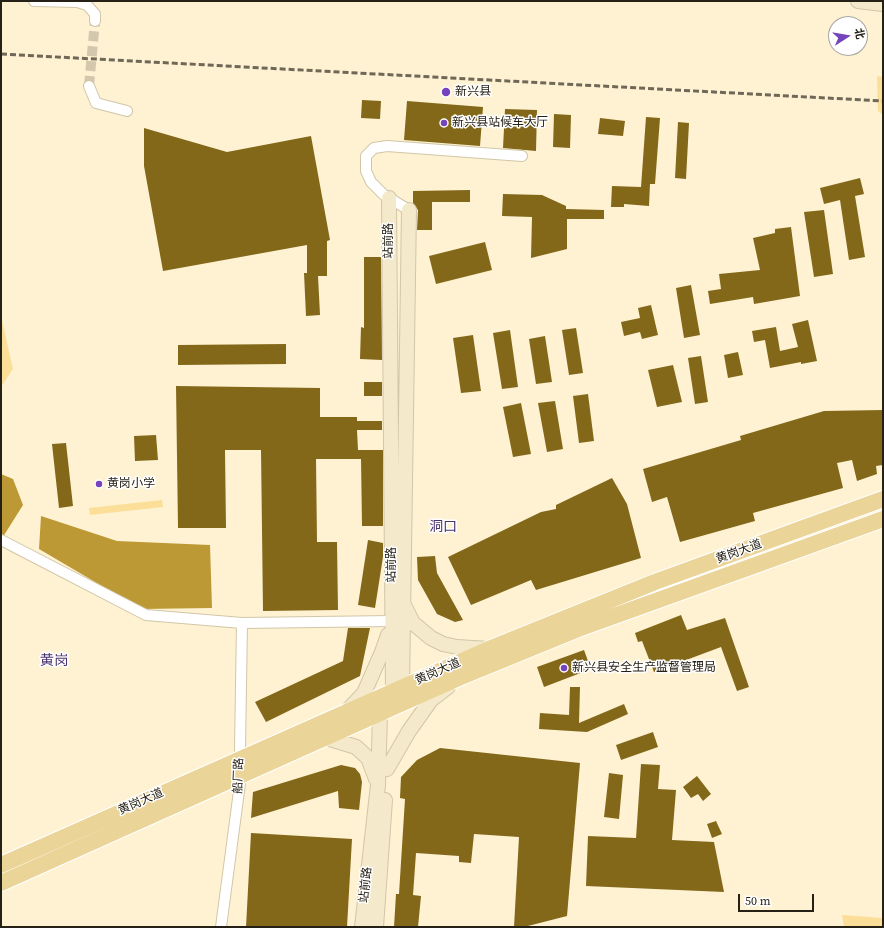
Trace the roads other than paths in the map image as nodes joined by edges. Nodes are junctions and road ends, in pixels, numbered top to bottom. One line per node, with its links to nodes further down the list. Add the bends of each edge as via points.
1 (34, 1): 4 (street, via 77,2 87,5 95,14)
2 (858, 1): 3 (street)
3 (883, 4)
4 (95, 21)
5 (89, 86): 6 (street, via 96,103)
6 (127, 111)
7 (522, 156): 8 (street, via 387,146 374,148 366,156 366,170 371,182)
8 (389, 198): 9 (street); 16 (street, 站前路)
9 (409, 210): 15 (street, 站前路)
10 (883, 499): 11 (main road, 黄岗大道)
11 (856, 509): 13 (main road); 18 (main road, 黄岗大道, via 655,582)
12 (883, 519): 13 (main road, 黄岗大道)
13 (862, 526): 19 (main road, 黄岗大道, via 578,629)
14 (1, 540): 17 (street, via 146,615)
15 (402, 603): 18 (street, via 413,623 431,638 457,647); 20 (street, 站前路)
16 (392, 621): 17 (street); 20 (street, 站前路); 21 (street, via 364,693)
17 (242, 623): 24 (street, 船厂路)
18 (489, 649): 20 (main road, 黄岗大道)
19 (463, 676): 22 (main road, 黄岗大道); 25 (street, via 431,700)
20 (397, 689): 21 (main road, 黄岗大道); 22 (street, 站前路)
21 (347, 711): 24 (main road, 黄岗大道)
22 (385, 712): 23 (main road, 黄岗大道); 25 (street, 站前路); 27 (street, 站前路)
23 (327, 738): 26 (main road, 黄岗大道); 27 (street, via 356,747 368,758)
24 (240, 758): 26 (street, 船厂路); 28 (main road, 黄岗大道)
25 (387, 768): 32 (street, 站前路)
26 (241, 776): 29 (main road, 黄岗大道); 30 (street, 船厂路)
27 (378, 785): 31 (street, 站前路)
28 (1, 865)
29 (1, 883)
30 (221, 927)
31 (362, 927)
32 (376, 927)

